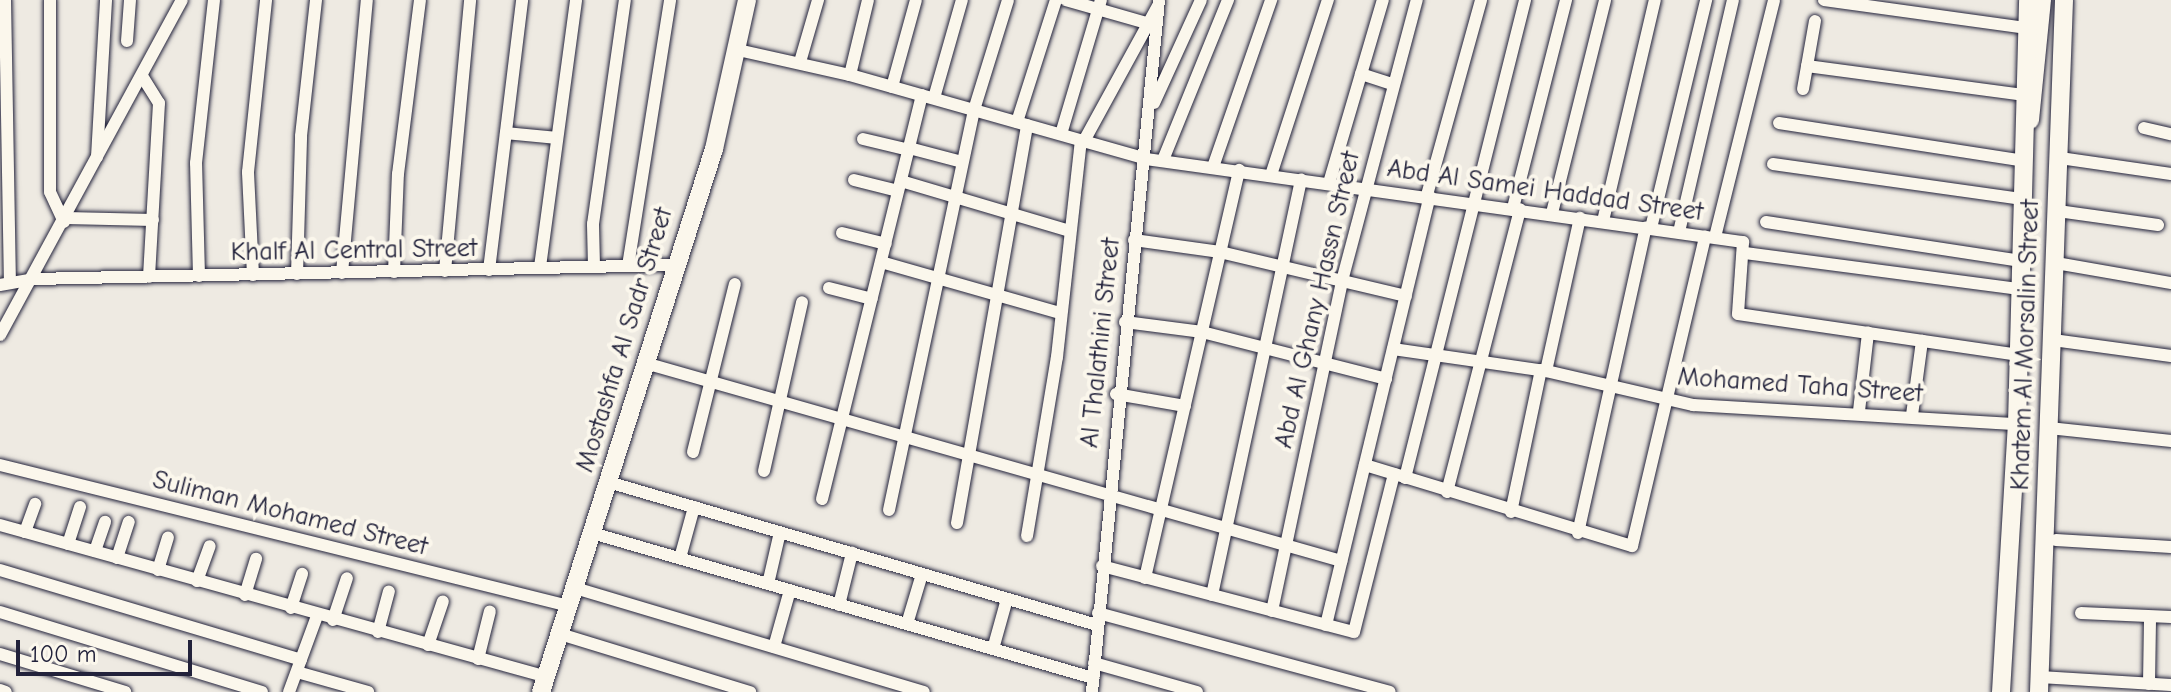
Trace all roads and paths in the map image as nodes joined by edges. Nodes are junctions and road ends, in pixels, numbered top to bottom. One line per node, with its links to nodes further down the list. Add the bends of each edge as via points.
1 (5, 0): 135 (street)
2 (50, 0): 101 (street, via 50,192)
3 (106, 0): 78 (street)
4 (130, 0): 50 (street)
5 (182, 0): 56 (street)
6 (214, 0): 129 (street, via 196,163)
7 (266, 0): 128 (street, via 248,172)
8 (316, 0): 127 (street, via 301,136)
9 (367, 0): 126 (street)
10 (420, 0): 125 (street, via 401,145)
11 (470, 0): 124 (street)
12 (522, 0): 68 (street)
13 (576, 0): 72 (street)
14 (625, 0): 119 (street, via 593,224)
15 (670, 0): 120 (street)
16 (747, 0): 51 (main road, Mostashfa Al Sadr Street)
17 (818, 0): 52 (street)
18 (868, 0): 55 (street)
19 (916, 0): 59 (street)
20 (962, 0): 62 (street)
21 (1008, 0): 63 (street)
22 (1056, 0): 66 (street)
23 (1066, 0): 44 (street)
24 (1201, 0): 49 (street)
25 (1228, 0): 79 (street)
26 (1271, 0): 83 (street)
27 (1328, 0): 86 (street)
28 (1383, 0): 54 (street)
29 (1417, 0): 58 (street, Abd Al Ghany Hassn Street)
30 (1481, 0): 92 (street)
31 (1525, 0): 95 (street)
32 (1566, 0): 96 (street)
33 (1605, 0): 98 (street)
34 (1655, 0): 103 (street)
35 (1706, 0): 106 (street)
36 (1733, 0): 108 (street)
37 (1774, 0): 110 (street)
38 (1824, 0): 47 (street)
39 (2028, 0): 47 (main road, Khatem Al Morsalin Street)
40 (2042, 0): 71 (main road, via 2037,90)
41 (2057, 0): 57 (main road)
42 (2064, 0): 57 (main road, Khatem Al Morsalin Street)
43 (1159, 3): 46 (street); 48 (street, Al Thalathini Street)
44 (1100, 4): 46 (street); 69 (street)
45 (1815, 21): 53 (street)
46 (1147, 23): 74 (street)
47 (2027, 28): 61 (main road, Khatem Al Morsalin Street)
48 (1159, 35): 49 (street); 64 (street, Al Thalathini Street)
49 (1183, 40): 64 (street)
50 (127, 41)
51 (738, 50): 52 (street, Abd Al Samei Haddad Street); 118 (main road, Mostashfa Al Sadr Street)
52 (800, 62): 55 (street, Abd Al Samei Haddad Street)
53 (1807, 66): 60 (street); 61 (street)
54 (1361, 74): 58 (street); 89 (street)
55 (850, 75): 59 (street, Abd Al Samei Haddad Street)
56 (142, 76): 78 (street); 102 (street, via 158,100)
57 (2057, 79): 76 (main road, Khatem Al Morsalin Street)
58 (1392, 84): 91 (street, Abd Al Ghany Hassn Street)
59 (892, 87): 62 (street, Abd Al Samei Haddad Street)
60 (1803, 89)
61 (2023, 95): 71 (main road, Khatem Al Morsalin Street)
62 (928, 97): 63 (street, Abd Al Samei Haddad Street); 75 (street)
63 (974, 110): 66 (street, Abd Al Samei Haddad Street); 81 (street)
64 (1148, 118): 77 (street, Al Thalathini Street)
65 (1779, 123): 80 (street)
66 (1022, 124): 69 (street, Abd Al Samei Haddad Street); 99 (street)
67 (2144, 128): 70 (street)
68 (506, 133): 72 (street); 123 (street)
69 (1061, 134): 74 (street, Abd Al Samei Haddad Street)
70 (2171, 134)
71 (2024, 135): 80 (main road, Khatem Al Morsalin Street)
72 (557, 138): 121 (street)
73 (863, 139): 75 (street)
74 (1083, 141): 77 (street, Abd Al Samei Haddad Street); 107 (street)
75 (909, 149): 81 (street); 90 (street)
76 (2060, 158): 85 (street); 97 (main road, Khatem Al Morsalin Street)
77 (1146, 159): 79 (street, Abd Al Samei Haddad Street); 111 (street, Al Thalathini Street)
78 (97, 160): 101 (street)
79 (1163, 160): 83 (street, Abd Al Samei Haddad Street)
80 (2024, 161): 94 (main road, Khatem Al Morsalin Street)
81 (962, 162): 93 (street)
82 (1773, 164): 94 (street)
83 (1213, 167): 84 (street, Abd Al Samei Haddad Street)
84 (1239, 170): 86 (street, Abd Al Samei Haddad Street); 114 (street)
85 (2171, 174)
86 (1271, 175): 87 (street, Abd Al Samei Haddad Street)
87 (1301, 179): 89 (street, Abd Al Samei Haddad Street); 122 (street)
88 (854, 180): 90 (street)
89 (1329, 183): 91 (street, Abd Al Samei Haddad Street)
90 (900, 186): 93 (street); 112 (street)
91 (1365, 187): 92 (street, Abd Al Samei Haddad Street); 133 (street, Abd Al Ghany Hassn Street)
92 (1429, 196): 95 (street, Abd Al Samei Haddad Street); 140 (street)
93 (955, 197): 99 (street); 131 (street)
94 (2023, 199): 115 (main road, Khatem Al Morsalin Street)
95 (1475, 202): 96 (street, Abd Al Samei Haddad Street); 153 (street)
96 (1517, 208): 98 (street, Abd Al Samei Haddad Street); 156 (street)
97 (2058, 211): 105 (street); 117 (main road, Khatem Al Morsalin Street)
98 (1552, 213): 100 (street, Abd Al Samei Haddad Street)
99 (1012, 214): 107 (street); 139 (street)
100 (1580, 218): 103 (street, Abd Al Samei Haddad Street); 158 (street)
101 (65, 220): 102 (street); 132 (street)
102 (153, 220): 130 (street)
103 (1603, 221): 106 (street, Abd Al Samei Haddad Street)
104 (1766, 222): 115 (street)
105 (2158, 225)
106 (1649, 228): 108 (street, Abd Al Samei Haddad Street); 161 (street)
107 (1070, 231): 143 (street)
108 (1679, 232): 110 (street, Abd Al Samei Haddad Street)
109 (842, 233): 112 (street)
110 (1710, 236): 113 (street, Abd Al Samei Haddad Street); 163 (street)
111 (1134, 240): 114 (street); 144 (street, Al Thalathini Street)
112 (886, 244): 116 (street)
113 (1745, 249): 138 (street, Abd Al Samei Haddad Street); 146 (street, via 1738,314)
114 (1220, 252): 122 (street); 145 (street)
115 (2021, 261): 138 (main road, Khatem Al Morsalin Street)
116 (881, 262): 131 (street); 141 (street)
117 (2056, 263): 134 (street); 148 (main road, Khatem Al Morsalin Street)
118 (675, 265): 120 (street, Khalf Al Central Street); 157 (main road, Mostashfa Al Sadr Street)
119 (594, 266): 120 (street, Khalf Al Central Street); 121 (street, Khalf Al Central Street)
120 (628, 266)
121 (540, 267): 123 (street, Khalf Al Central Street)
122 (1281, 267): 133 (street); 150 (street)
123 (489, 270): 124 (street, Khalf Al Central Street)
124 (445, 271): 125 (street, Khalf Al Central Street)
125 (394, 272): 126 (street, Khalf Al Central Street)
126 (342, 273): 127 (street, Khalf Al Central Street)
127 (297, 274): 128 (street, Khalf Al Central Street)
128 (253, 275): 129 (street, Khalf Al Central Street)
129 (199, 276): 130 (street, Khalf Al Central Street)
130 (149, 277): 132 (street, Khalf Al Central Street)
131 (938, 278): 139 (street); 171 (street)
132 (33, 279): 135 (street, Khalf Al Central Street); 147 (street)
133 (1342, 281): 140 (street); 155 (street, Abd Al Ghany Hassn Street)
134 (2171, 283)
135 (5, 284)
136 (735, 284): 160 (street)
137 (829, 288): 141 (street)
138 (2020, 289): 152 (main road, Khatem Al Morsalin Street)
139 (1000, 296): 143 (street); 174 (street)
140 (1406, 296): 151 (street)
141 (872, 299): 168 (street)
142 (802, 302): 164 (street)
143 (1060, 313): 179 (street)
144 (1125, 322): 145 (street); 162 (street, Al Thalathini Street)
145 (1202, 332): 150 (street); 165 (street)
146 (1868, 333): 149 (street); 166 (street)
147 (0, 335)
148 (2053, 340): 154 (street); 170 (main road, Khatem Al Morsalin Street)
149 (1922, 341): 152 (street); 167 (street)
150 (1263, 347): 155 (street); 194 (street)
151 (1393, 349): 153 (street, Mohamed Taha Street); 159 (street)
152 (2019, 355): 169 (main road, Khatem Al Morsalin Street)
153 (1435, 356): 156 (street, Mohamed Taha Street); 178 (street)
154 (2171, 356)
155 (1324, 362): 159 (street); 204 (street, Abd Al Ghany Hassn Street)
156 (1484, 362): 158 (street, Mohamed Taha Street); 181 (street)
157 (645, 363): 160 (street); 180 (main road, Mostashfa Al Sadr Street)
158 (1544, 370): 161 (street, Mohamed Taha Street); 188 (street)
159 (1386, 379): 176 (street)
160 (710, 382): 164 (street); 173 (street)
161 (1612, 385): 163 (street, Mohamed Taha Street); 198 (street)
162 (1116, 394): 165 (street); 182 (street, Al Thalathini Street)
163 (1670, 401): 166 (street, Mohamed Taha Street); 198 (street, via 1638,539 1627,548)
164 (779, 402): 168 (street); 177 (street)
165 (1185, 406): 189 (street)
166 (1859, 411): 167 (street, Mohamed Taha Street)
167 (1912, 415): 169 (street, Mohamed Taha Street)
168 (842, 421): 171 (street); 183 (street)
169 (2017, 424): 264 (main road, Khatem Al Morsalin Street)
170 (2049, 428): 172 (street); 253 (main road, Khatem Al Morsalin Street)
171 (904, 439): 174 (street); 187 (street)
172 (2171, 441)
173 (693, 452)
174 (971, 458): 179 (street); 192 (street)
175 (0, 465): 225 (street, Suliman Mohamed Street)
176 (1365, 465): 178 (street); 211 (street)
177 (764, 471)
178 (1399, 476): 181 (street); 240 (street, via 1352,632)
179 (1037, 478): 182 (street); 199 (street)
180 (608, 482): 186 (street); 197 (main road, Mostashfa Al Sadr Street)
181 (1447, 492): 188 (street)
182 (1106, 498): 189 (street); 212 (street, Al Thalathini Street)
183 (822, 499)
184 (35, 504): 195 (street)
185 (80, 507): 202 (street)
186 (694, 507): 196 (street); 209 (street)
187 (889, 510)
188 (1511, 512): 198 (street)
189 (1160, 513): 194 (street); 218 (street)
190 (105, 522): 206 (street)
191 (129, 522): 208 (street)
192 (957, 523)
193 (0, 525): 195 (street)
194 (1224, 530): 204 (street); 224 (street)
195 (25, 532): 202 (street)
196 (780, 532): 207 (street); 220 (street)
197 (592, 533): 209 (street); 225 (main road, Mostashfa Al Sadr Street)
198 (1578, 533)
199 (1027, 536)
200 (168, 537): 214 (street)
201 (2056, 540): 205 (street)
202 (68, 544): 206 (street)
203 (210, 546): 219 (street)
204 (1286, 546): 211 (street); 231 (street, Abd Al Ghany Hassn Street)
205 (2171, 547)
206 (95, 551): 208 (street)
207 (852, 553): 216 (street); 228 (street)
208 (117, 558): 214 (street)
209 (680, 558): 220 (street)
210 (256, 559): 223 (street)
211 (1341, 561): 240 (street)
212 (1102, 566): 218 (street); 237 (street, Al Thalathini Street)
213 (0, 570): 249 (street)
214 (158, 570): 219 (street)
215 (302, 574): 229 (street)
216 (922, 574): 226 (street); 239 (street)
217 (347, 578): 238 (street)
218 (1145, 578): 224 (street)
219 (197, 581): 223 (street)
220 (768, 584): 221 (street)
221 (790, 590): 228 (street); 244 (street)
222 (389, 591): 241 (street)
223 (245, 595): 229 (street)
224 (1212, 595): 231 (street)
225 (572, 597): 242 (main road, Mostashfa Al Sadr Street); 244 (street, Suliman Mohamed Street)
226 (1007, 599): 237 (street); 245 (street)
227 (443, 601): 243 (street)
228 (839, 605): 239 (street)
229 (291, 608): 234 (street)
230 (490, 611): 247 (street)
231 (1272, 611): 240 (street)
232 (0, 612): 256 (street)
233 (2081, 613): 235 (street)
234 (317, 616): 238 (street); 249 (street)
235 (2150, 617): 236 (street); 252 (street)
236 (2171, 617)
237 (1098, 619): 248 (street, Al Thalathini Street); 263 (street)
238 (333, 620): 241 (street)
239 (907, 624): 245 (street)
240 (1326, 625)
241 (378, 632): 243 (street)
242 (560, 634): 251 (main road, Mostashfa Al Sadr Street); 259 (street)
243 (428, 645): 247 (street)
244 (774, 647): 260 (street, Suliman Mohamed Street)
245 (993, 649): 250 (street)
246 (0, 654): 255 (street)
247 (478, 659): 251 (street)
248 (1094, 663): 250 (street, Al Thalathini Street); 262 (street)
249 (299, 666): 257 (street); 258 (street)
250 (1093, 678): 261 (street, Al Thalathini Street)
251 (544, 684)
252 (2149, 684): 253 (street); 254 (street)
253 (2040, 685)
254 (2171, 685)
255 (125, 692)
256 (262, 692)
257 (289, 692)
258 (368, 692)
259 (750, 692)
260 (924, 692)
261 (1092, 692)
262 (1197, 692)
263 (1390, 692)
264 (2001, 692)

